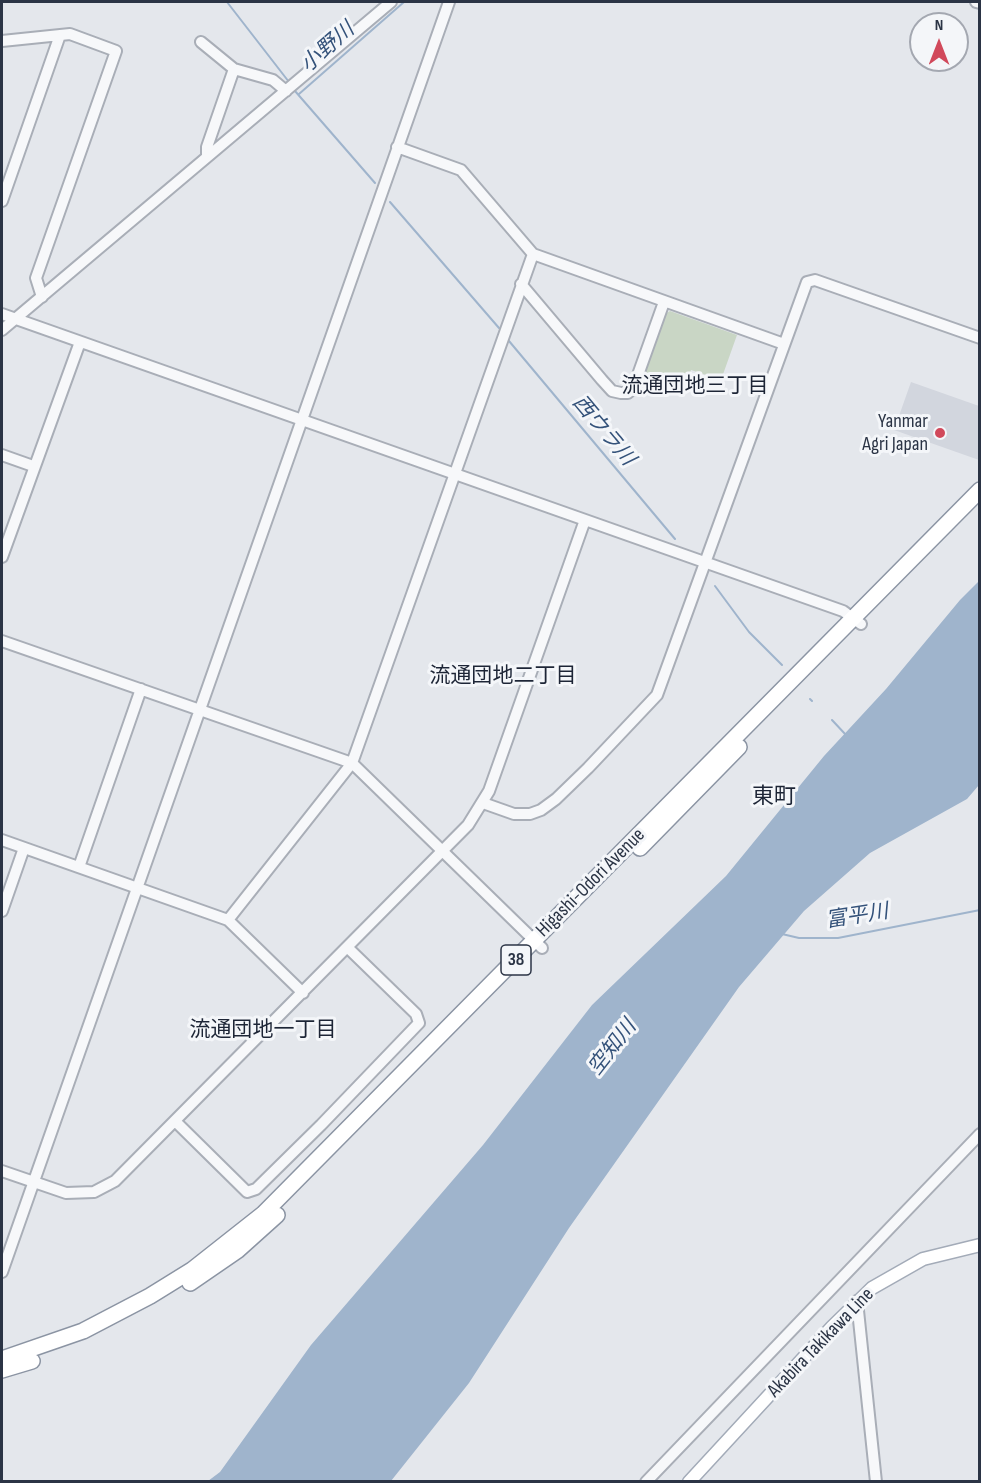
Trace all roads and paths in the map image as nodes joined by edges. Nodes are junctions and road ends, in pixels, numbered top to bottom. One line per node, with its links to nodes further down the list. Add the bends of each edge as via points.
1 (391, 2): 7 (street)
2 (449, 2): 8 (street)
3 (60, 35): 4 (street); 10 (street); 13 (street, via 70,34 116,51 36,278)
4 (2, 41)
5 (201, 42): 6 (street)
6 (234, 69): 7 (street, via 273,80); 9 (street)
7 (286, 92): 9 (street)
8 (397, 147): 11 (street, via 461,170); 21 (street)
9 (207, 157): 13 (street)
10 (2, 201)
11 (533, 255): 12 (street); 14 (street)
12 (521, 284): 14 (street, via 612,391 621,393 628,393 634,386); 24 (street)
13 (42, 297): 16 (street)
14 (664, 302): 20 (street)
15 (2, 314): 16 (street)
16 (15, 318): 17 (street); 19 (street)
17 (2, 330)
18 (980, 338): 20 (street, via 811,280 804,286)
19 (80, 342): 21 (street); 23 (street)
20 (784, 344): 29 (street)
21 (302, 420): 24 (street); 33 (street)
22 (2, 455): 23 (street)
23 (33, 466): 28 (street)
24 (455, 474): 27 (street); 34 (street)
25 (980, 490): 30 (highway, Higashi-Odori Avenue / 38)
26 (980, 504): 30 (highway, Higashi-Odori Avenue / 38)
27 (585, 520): 29 (street); 35 (street)
28 (2, 557)
29 (706, 562): 30 (street); 35 (street, via 660,687 646,707 564,792 541,810 514,814)
30 (858, 620): 43 (highway, Higashi-Odori Avenue / 38)
31 (2, 641): 32 (street)
32 (141, 689): 33 (street); 39 (street)
33 (200, 710): 34 (street); 40 (street)
34 (352, 763): 38 (street); 42 (street)
35 (483, 803): 38 (street)
36 (2, 840): 37 (street)
37 (24, 848): 39 (street); 41 (street)
38 (443, 851): 43 (street); 44 (street)
39 (79, 867): 40 (street)
40 (137, 887): 42 (street); 49 (street)
41 (2, 911)
42 (228, 920): 45 (street)
43 (538, 944): 53 (highway, Higashi-Odori Avenue / 38, via 263,1214 228,1243 150,1296 83,1331); 54 (highway, Higashi-Odori Avenue / 38, via 332,1161 238,1250 155,1305 88,1340)
44 (348, 947): 45 (street); 46 (street, via 416,1014 418,1026 256,1190 242,1189)
45 (303, 993): 46 (street)
46 (175, 1121): 49 (street, via 115,1181 94,1192 66,1193)
47 (980, 1134): 55 (street)
48 (2, 1171): 49 (street)
49 (33, 1182): 51 (street)
50 (980, 1245): 52 (main road, Akabira Takikawa Line, via 914,1263)
51 (2, 1272)
52 (857, 1301): 56 (main road, Akabira Takikawa Line); 57 (street)
53 (2, 1359)
54 (2, 1370)
55 (646, 1482)
56 (689, 1482)
57 (876, 1482)

